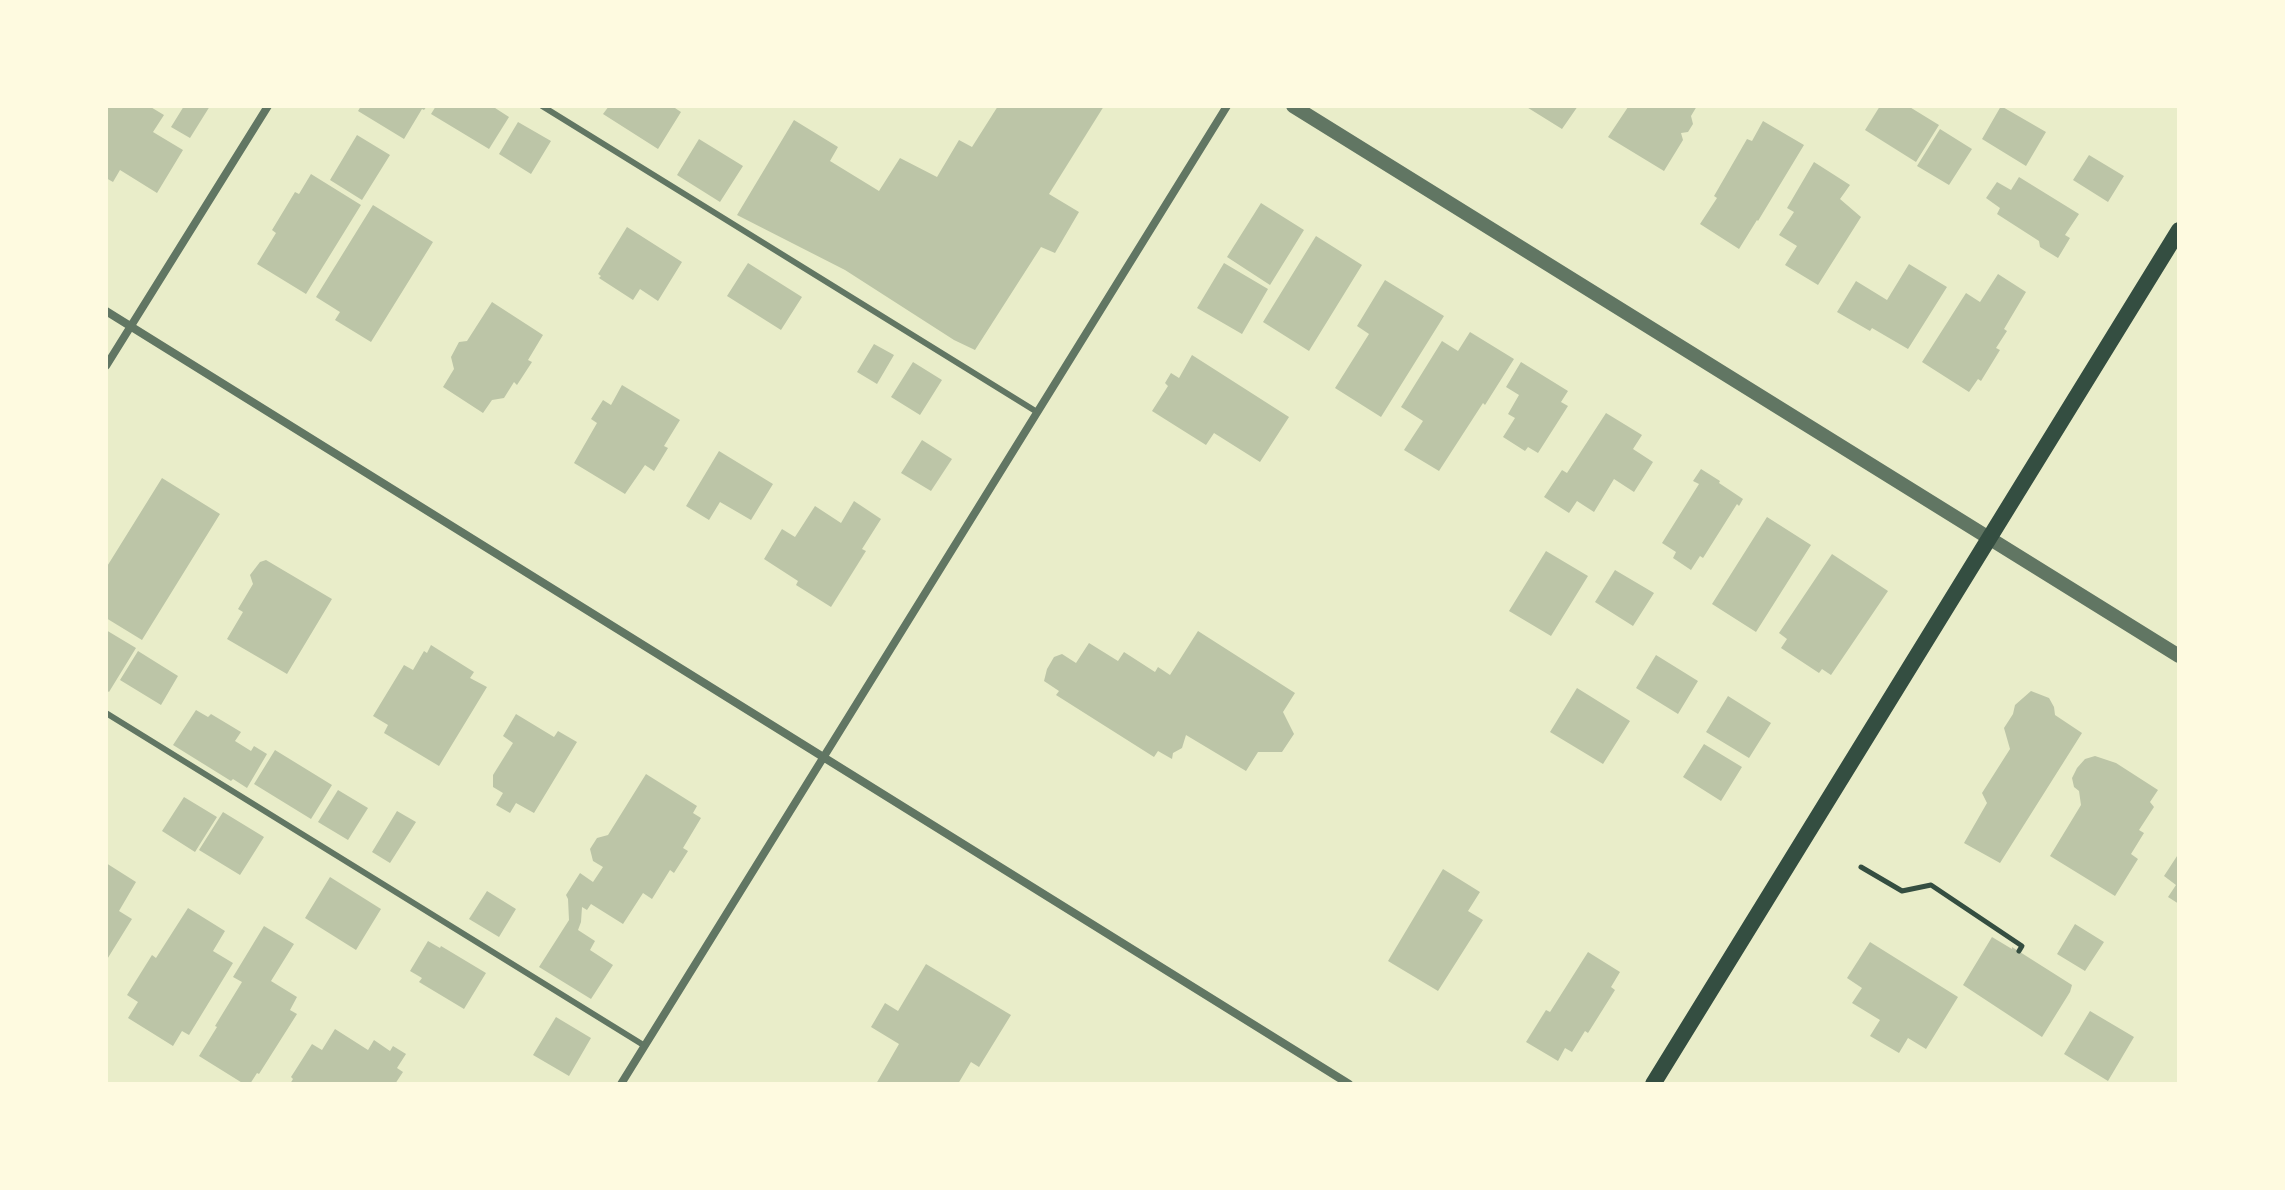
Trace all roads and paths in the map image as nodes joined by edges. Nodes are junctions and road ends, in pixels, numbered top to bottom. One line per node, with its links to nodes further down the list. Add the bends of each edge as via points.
1 (268, 106): 7 (street)
2 (542, 106): 9 (lane)
3 (1227, 106): 9 (street)
4 (1293, 106): 10 (street)
5 (2179, 230): 10 (main road)
6 (106, 311): 7 (street)
7 (130, 326): 8 (street); 13 (street)
8 (106, 366)
9 (1037, 412): 13 (street)
10 (1989, 538): 11 (street); 19 (main road)
11 (2179, 656)
12 (106, 713): 16 (lane)
13 (824, 757): 16 (street); 18 (street)
14 (1861, 867): 15 (path, via 1902,891 1931,885 2022,946)
15 (2019, 951)
16 (645, 1046): 17 (street)
17 (621, 1084)
18 (1349, 1084)
19 (1653, 1084)

